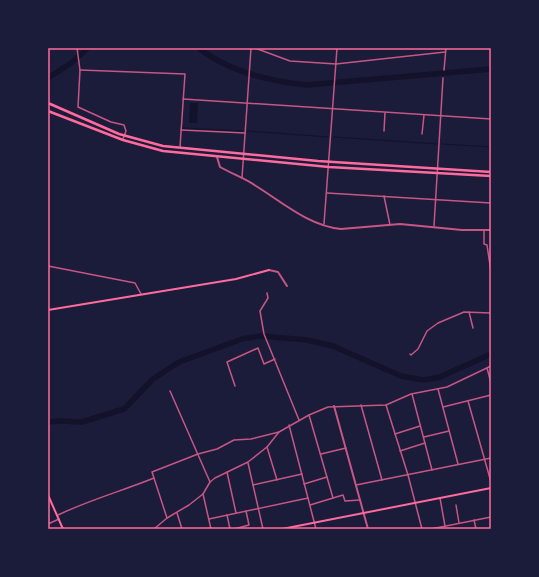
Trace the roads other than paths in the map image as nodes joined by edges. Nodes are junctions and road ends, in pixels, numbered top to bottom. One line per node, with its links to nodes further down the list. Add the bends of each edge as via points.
1 (77, 48): 8 (street)
2 (251, 48): 13 (street)
3 (255, 48): 7 (street, via 290,61)
4 (337, 48): 7 (street)
5 (446, 48): 6 (street)
6 (446, 52): 7 (street); 9 (street)
7 (336, 64): 14 (street)
8 (80, 70): 11 (street, via 185,74); 24 (street, via 78,108 124,125)
9 (444, 70)
10 (443, 78): 18 (street)
11 (183, 99): 13 (street); 20 (street)
12 (48, 103): 24 (highway)
13 (248, 104): 14 (street); 22 (street)
14 (333, 108): 16 (street); 30 (street)
15 (48, 111): 25 (highway)
16 (386, 112): 17 (street); 21 (street)
17 (424, 115): 18 (street); 23 (street)
18 (442, 116): 19 (street); 32 (street)
19 (491, 119)
20 (181, 130): 22 (street); 26 (street)
21 (384, 131)
22 (246, 133): 27 (street)
23 (422, 134)
24 (124, 136): 25 (street); 26 (highway)
25 (123, 140): 28 (highway, via 163,151)
26 (180, 148): 27 (highway)
27 (244, 155): 29 (street); 30 (highway)
28 (217, 157): 29 (highway); 36 (street, via 220,167)
29 (244, 160): 31 (highway); 36 (street)
30 (329, 162): 31 (street); 32 (highway)
31 (329, 167): 34 (highway); 37 (street)
32 (438, 168): 33 (highway); 34 (street)
33 (491, 172)
34 (438, 173): 35 (highway); 39 (street)
35 (491, 176)
36 (242, 178): 41 (street, via 294,211)
37 (327, 193): 38 (street); 41 (street)
38 (384, 196): 39 (street); 42 (street)
39 (436, 199): 40 (street); 43 (street)
40 (491, 203)
41 (324, 224): 42 (street, via 341,229)
42 (390, 225): 43 (street)
43 (434, 226): 44 (street)
44 (484, 230): 45 (street); 48 (street, via 484,244 487,245)
45 (491, 230)
46 (48, 266): 51 (street, via 135,283)
47 (269, 270): 49 (street, via 278,272); 51 (main road, via 236,280)
48 (491, 272)
49 (287, 286)
50 (267, 293): 57 (street, via 268,298 260,311 264,334)
51 (142, 294): 52 (main road)
52 (48, 310)
53 (469, 312): 54 (street); 55 (street); 56 (street, via 432,326 424,335 418,349)
54 (491, 313)
55 (473, 328)
56 (410, 354)
57 (275, 359): 61 (street, via 264,364 258,348 227,362); 72 (street)
58 (491, 366): 59 (street)
59 (487, 368): 60 (street); 62 (street)
60 (491, 382)
61 (235, 386)
62 (438, 389): 64 (street); 70 (street)
63 (170, 391): 83 (street)
64 (411, 394): 68 (street); 74 (street)
65 (491, 395): 66 (street)
66 (468, 401): 70 (street); 86 (street)
67 (362, 405): 68 (street); 69 (street); 96 (street)
68 (386, 405): 77 (street)
69 (334, 406): 71 (street); 81 (street)
70 (443, 407): 75 (street)
71 (309, 415): 72 (street); 84 (street)
72 (299, 420): 73 (street)
73 (289, 425): 76 (street); 91 (street)
74 (420, 426): 77 (street); 78 (street)
75 (449, 431): 78 (street); 88 (street)
76 (278, 432): 80 (street); 83 (street, via 251,439 234,440 217,449)
77 (395, 434): 82 (street)
78 (423, 438): 79 (street)
79 (425, 443): 82 (street); 89 (street)
80 (267, 447): 87 (street); 95 (street)
81 (346, 448): 84 (street); 101 (street)
82 (400, 451): 92 (street)
83 (198, 454): 94 (street, via 152,472); 97 (street)
84 (320, 454): 93 (street)
85 (491, 458): 86 (street)
86 (484, 459): 88 (street); 98 (street)
87 (248, 462): 90 (street); 100 (street)
88 (458, 464): 89 (street)
89 (432, 470): 92 (street)
90 (227, 472): 97 (street); 115 (street)
91 (302, 474): 95 (street); 99 (street)
92 (408, 475): 96 (street); 109 (street)
93 (327, 477): 99 (street); 106 (street)
94 (154, 478): 117 (street, via 108,496 92,499); 120 (street)
95 (276, 480): 100 (street)
96 (382, 480): 101 (street)
97 (210, 482): 103 (street)
98 (491, 482)
99 (304, 484): 105 (street)
100 (253, 485): 112 (street)
101 (356, 485): 108 (street)
102 (491, 488): 107 (main road)
103 (203, 494): 114 (street); 122 (street)
104 (48, 495): 117 (main road)
105 (308, 498): 111 (street); 112 (street)
106 (334, 498): 108 (street, via 343,495 345,501); 111 (street)
107 (440, 498): 109 (main road); 127 (street)
108 (360, 500): 116 (street)
109 (416, 502): 116 (main road); 140 (street)
110 (456, 505): 125 (street)
111 (310, 506): 124 (street)
112 (258, 509): 113 (street); 136 (street)
113 (246, 511): 115 (street); 135 (street, via 249,525)
114 (177, 513): 120 (street); 132 (street)
115 (236, 513): 118 (street)
116 (363, 513): 124 (main road); 139 (street)
117 (58, 515): 121 (main road)
118 (227, 515): 122 (street); 134 (street)
119 (491, 517): 123 (street)
120 (167, 518): 131 (street)
121 (59, 519): 126 (street); 130 (main road)
122 (209, 519): 129 (street)
123 (474, 520): 125 (street); 143 (street)
124 (314, 522): 137 (main road); 138 (street)
125 (459, 523): 128 (street)
126 (48, 524)
127 (445, 526): 128 (street); 141 (street)
128 (448, 526): 142 (street)
129 (211, 528): 133 (street)
130 (63, 529)
131 (154, 529)
132 (182, 529)
133 (205, 529)
134 (230, 529)
135 (234, 529)
136 (263, 529)
137 (282, 529)
138 (316, 529)
139 (368, 529)
140 (422, 529)
141 (431, 529)
142 (449, 529)
143 (476, 529)

